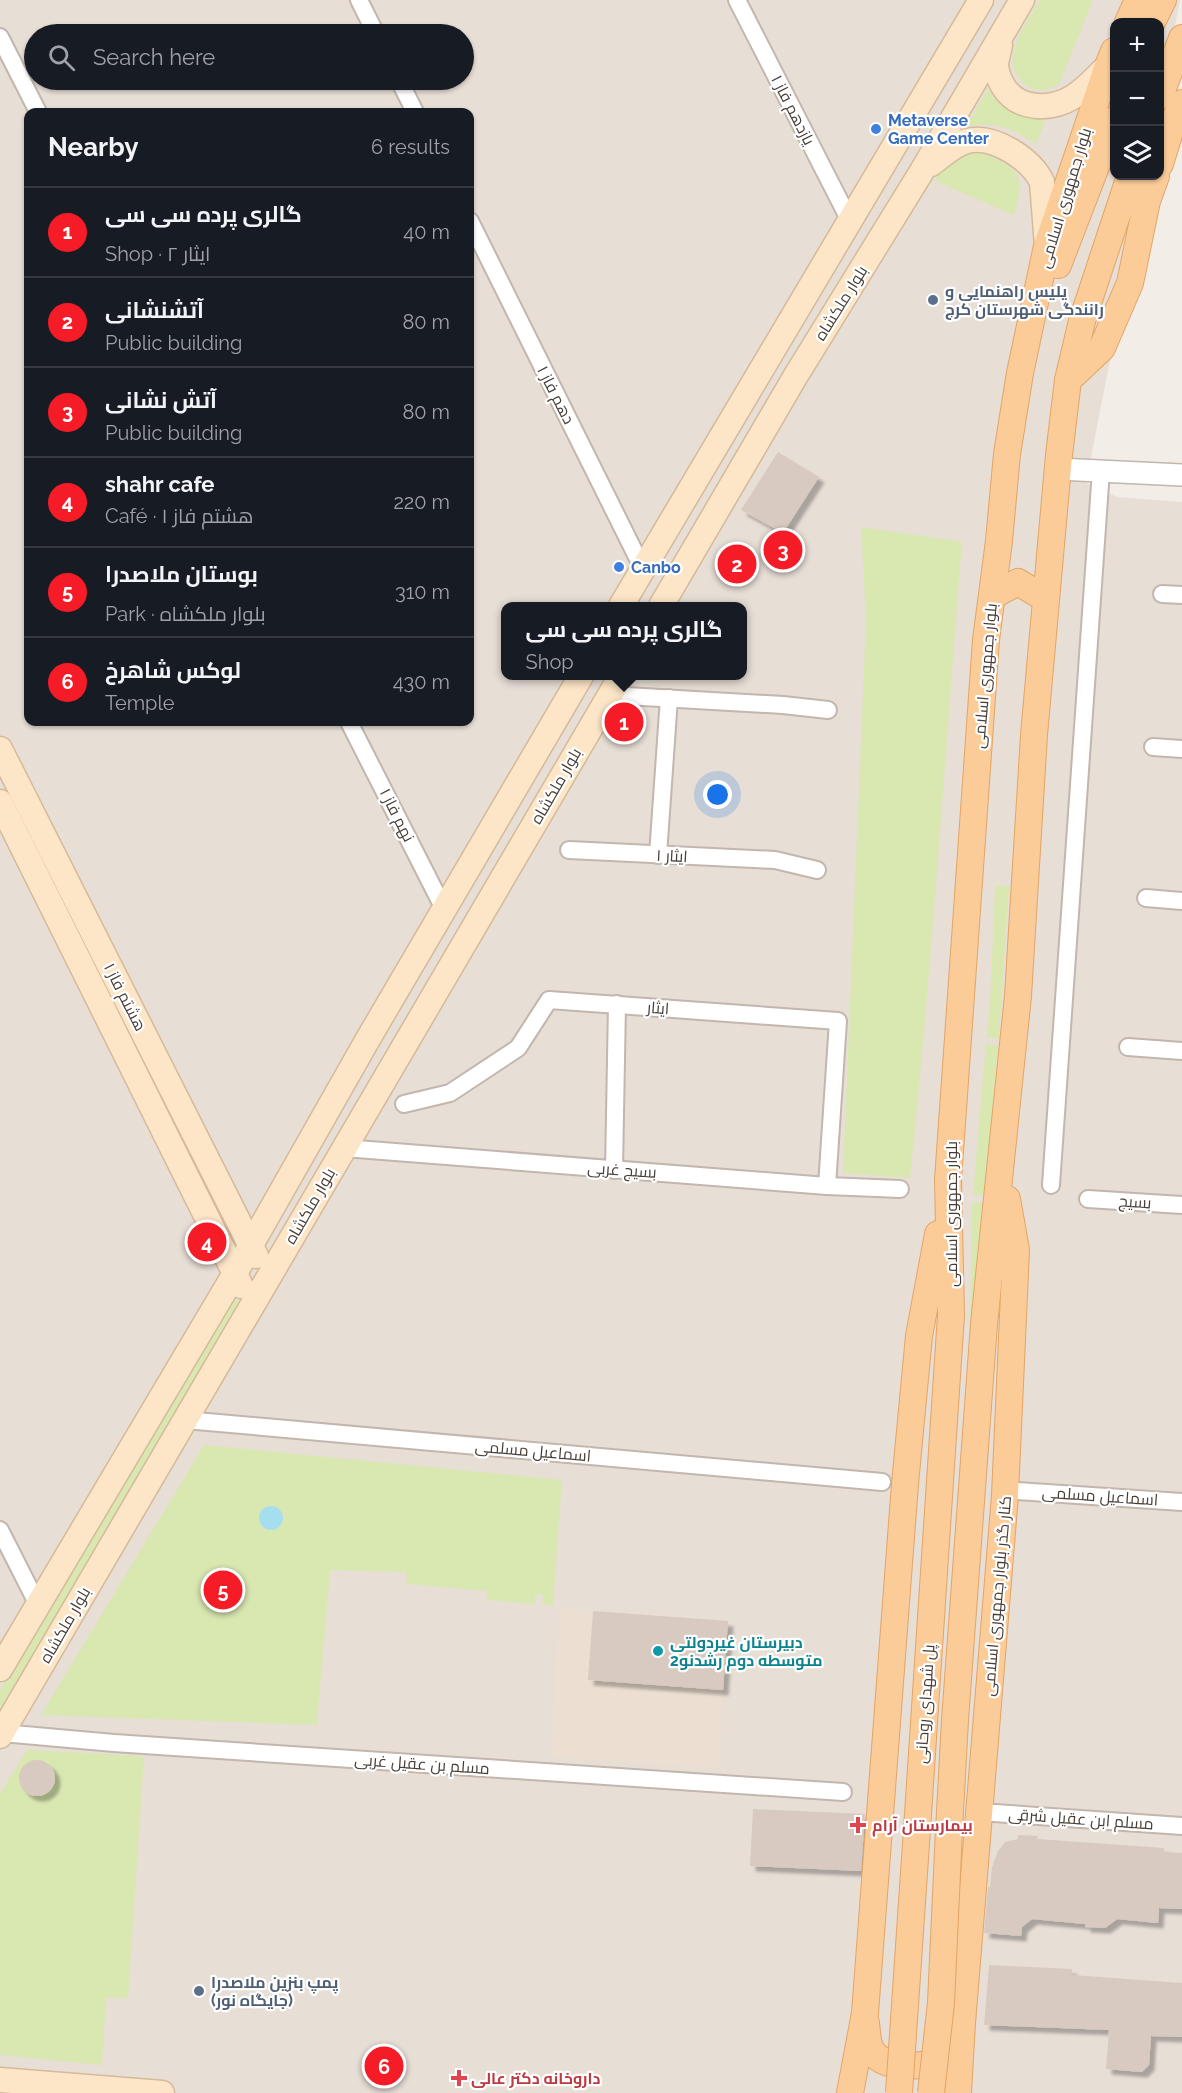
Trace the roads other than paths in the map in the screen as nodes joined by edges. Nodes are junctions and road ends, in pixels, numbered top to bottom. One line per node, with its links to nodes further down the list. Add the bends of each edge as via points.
1 (359, 0): 9 (street)
2 (737, 0): 27 (street, یازدهم فاز ۱)
3 (981, 0): 27 (main road, بلوار ملکشاه)
4 (1022, 0): 10 (main road, بلوار ملکشاه)
5 (1138, 0): 7 (main road)
6 (1162, 0): 8 (main road)
7 (1130, 18)
8 (1154, 18)
9 (371, 24)
10 (1003, 34): 13 (main road, via 996,64 998,75 1006,92 1025,105 1043,106 1073,97); 24 (main road, بلوار ملکشاه)
11 (0, 37): 15 (street)
12 (1182, 38): 16 (main road)
13 (1110, 59)
14 (1110, 61): 29 (main road, بلوار جمهوری اسلامی)
15 (24, 84)
16 (1164, 85)
17 (27, 90): 20 (street)
18 (404, 90): 21 (street)
19 (1182, 103): 23 (main road)
20 (36, 108)
21 (413, 108)
22 (1112, 126): 30 (main road)
23 (1164, 151)
24 (922, 171): 29 (main road, via 967,141 991,142 1012,151 1031,166 1042,182); 32 (main road, بلوار ملکشاه)
25 (1129, 180): 33 (main road, via 1082,321)
26 (1155, 180): 33 (main road, via 1130,283 1102,348)
27 (850, 221): 31 (main road, بلوار ملکشاه)
28 (474, 229): 39 (street, دهم فاز ۱)
29 (1047, 246): 30 (main road, بلوار جمهوری اسلامی)
30 (1023, 357): 41 (main road, بلوار جمهوری اسلامی, via 1007,454)
31 (762, 369): 32 (main road, via 772,385 786,384); 34 (main road, بلوار ملکشاه)
32 (795, 377): 37 (main road, بلوار ملکشاه)
33 (1068, 380): 35 (main road)
34 (711, 454): 37 (main road, via 733,453); 39 (main road, بلوار ملکشاه)
35 (1058, 469): 36 (street); 43 (main road)
36 (1101, 470): 38 (street); 69 (street)
37 (739, 474): 45 (main road, بلوار ملکشاه)
38 (1182, 475)
39 (643, 569): 44 (main road, بلوار ملکشاه)
40 (1162, 594): 42 (street)
41 (992, 596): 43 (main road, via 1018,582); 68 (main road, بلوار جمهوری اسلامی)
42 (1182, 596)
43 (1046, 599): 66 (main road)
44 (623, 602)
45 (663, 602)
46 (578, 680): 60 (main road, بلوار ملکشاه)
47 (615, 685): 48 (street); 65 (main road, بلوار ملکشاه)
48 (669, 698): 49 (street); 56 (street)
49 (828, 710)
50 (351, 726): 60 (street, نهم فاز ۱)
51 (1153, 747): 53 (street)
52 (0, 749): 74 (main road, هشتم فاز ۱)
53 (1182, 749)
54 (0, 802): 75 (main road, هشتم فاز ۱)
55 (569, 850): 56 (street, ایثار ۱)
56 (658, 855): 57 (street, ایثار ۱, via 775,860)
57 (818, 870)
58 (1146, 898): 59 (street)
59 (1182, 901)
60 (444, 909): 74 (main road, بلوار ملکشاه)
61 (617, 1004): 64 (street, ایثار, via 549,1000 518,1048 450,1093); 67 (street); 70 (street, ایثار, via 838,1021)
62 (1128, 1047): 63 (street)
63 (1182, 1051)
64 (404, 1104)
65 (344, 1148): 67 (street, بسیج غربی); 76 (main road, بلوار ملکشاه)
66 (1002, 1168): 88 (main road, کنار گذر بلوار جمهوری اسلامی, via 1016,1250 1005,1495); 96 (main road, پل شهدای روحانی, bridge, via 984,1324 955,1720 941,2003)
67 (614, 1170): 70 (street, بسیج غربی)
68 (948, 1180): 78 (main road, بلوار جمهوری اسلامی); 90 (main road, via 919,1336)
69 (1051, 1185)
70 (827, 1186): 71 (street, بسیج غربی)
71 (900, 1189)
72 (1088, 1198): 73 (street, بسیج)
73 (1182, 1205)
74 (250, 1246): 75 (main road, بلوار ملکشاه); 76 (main road, هشتم فاز ۱)
75 (234, 1275): 77 (main road, هشتم فاز ۱); 84 (main road, بلوار ملکشاه)
76 (268, 1278): 77 (main road, بلوار ملکشاه)
77 (251, 1307): 79 (main road, بلوار ملکشاه)
78 (951, 1315): 95 (main road, پل شهدای روحانی, bridge)
79 (185, 1420): 80 (street, اسماعیل مسلمی); 86 (main road, بلوار ملکشاه)
80 (882, 1482)
81 (1017, 1491): 82 (street, اسماعیل مسلمی)
82 (1182, 1502)
83 (0, 1530): 84 (street)
84 (38, 1605): 85 (main road, بلوار ملکشاه)
85 (0, 1669)
86 (1, 1735): 87 (street, مسلم بن عقیل غربی)
87 (843, 1792)
88 (980, 1812): 89 (street, مسلم ابن عقیل شرقی); 91 (main road, کنار گذر بلوار جمهوری اسلامی)
89 (1182, 1826)
90 (865, 2013): 91 (main road, via 870,2048 881,2060 896,2064 941,2059 952,2052); 94 (main road)
91 (962, 2023): 97 (main road)
92 (0, 2080): 93 (main road)
93 (162, 2093)
94 (850, 2093)
95 (899, 2093)
96 (931, 2093)
97 (958, 2093)

